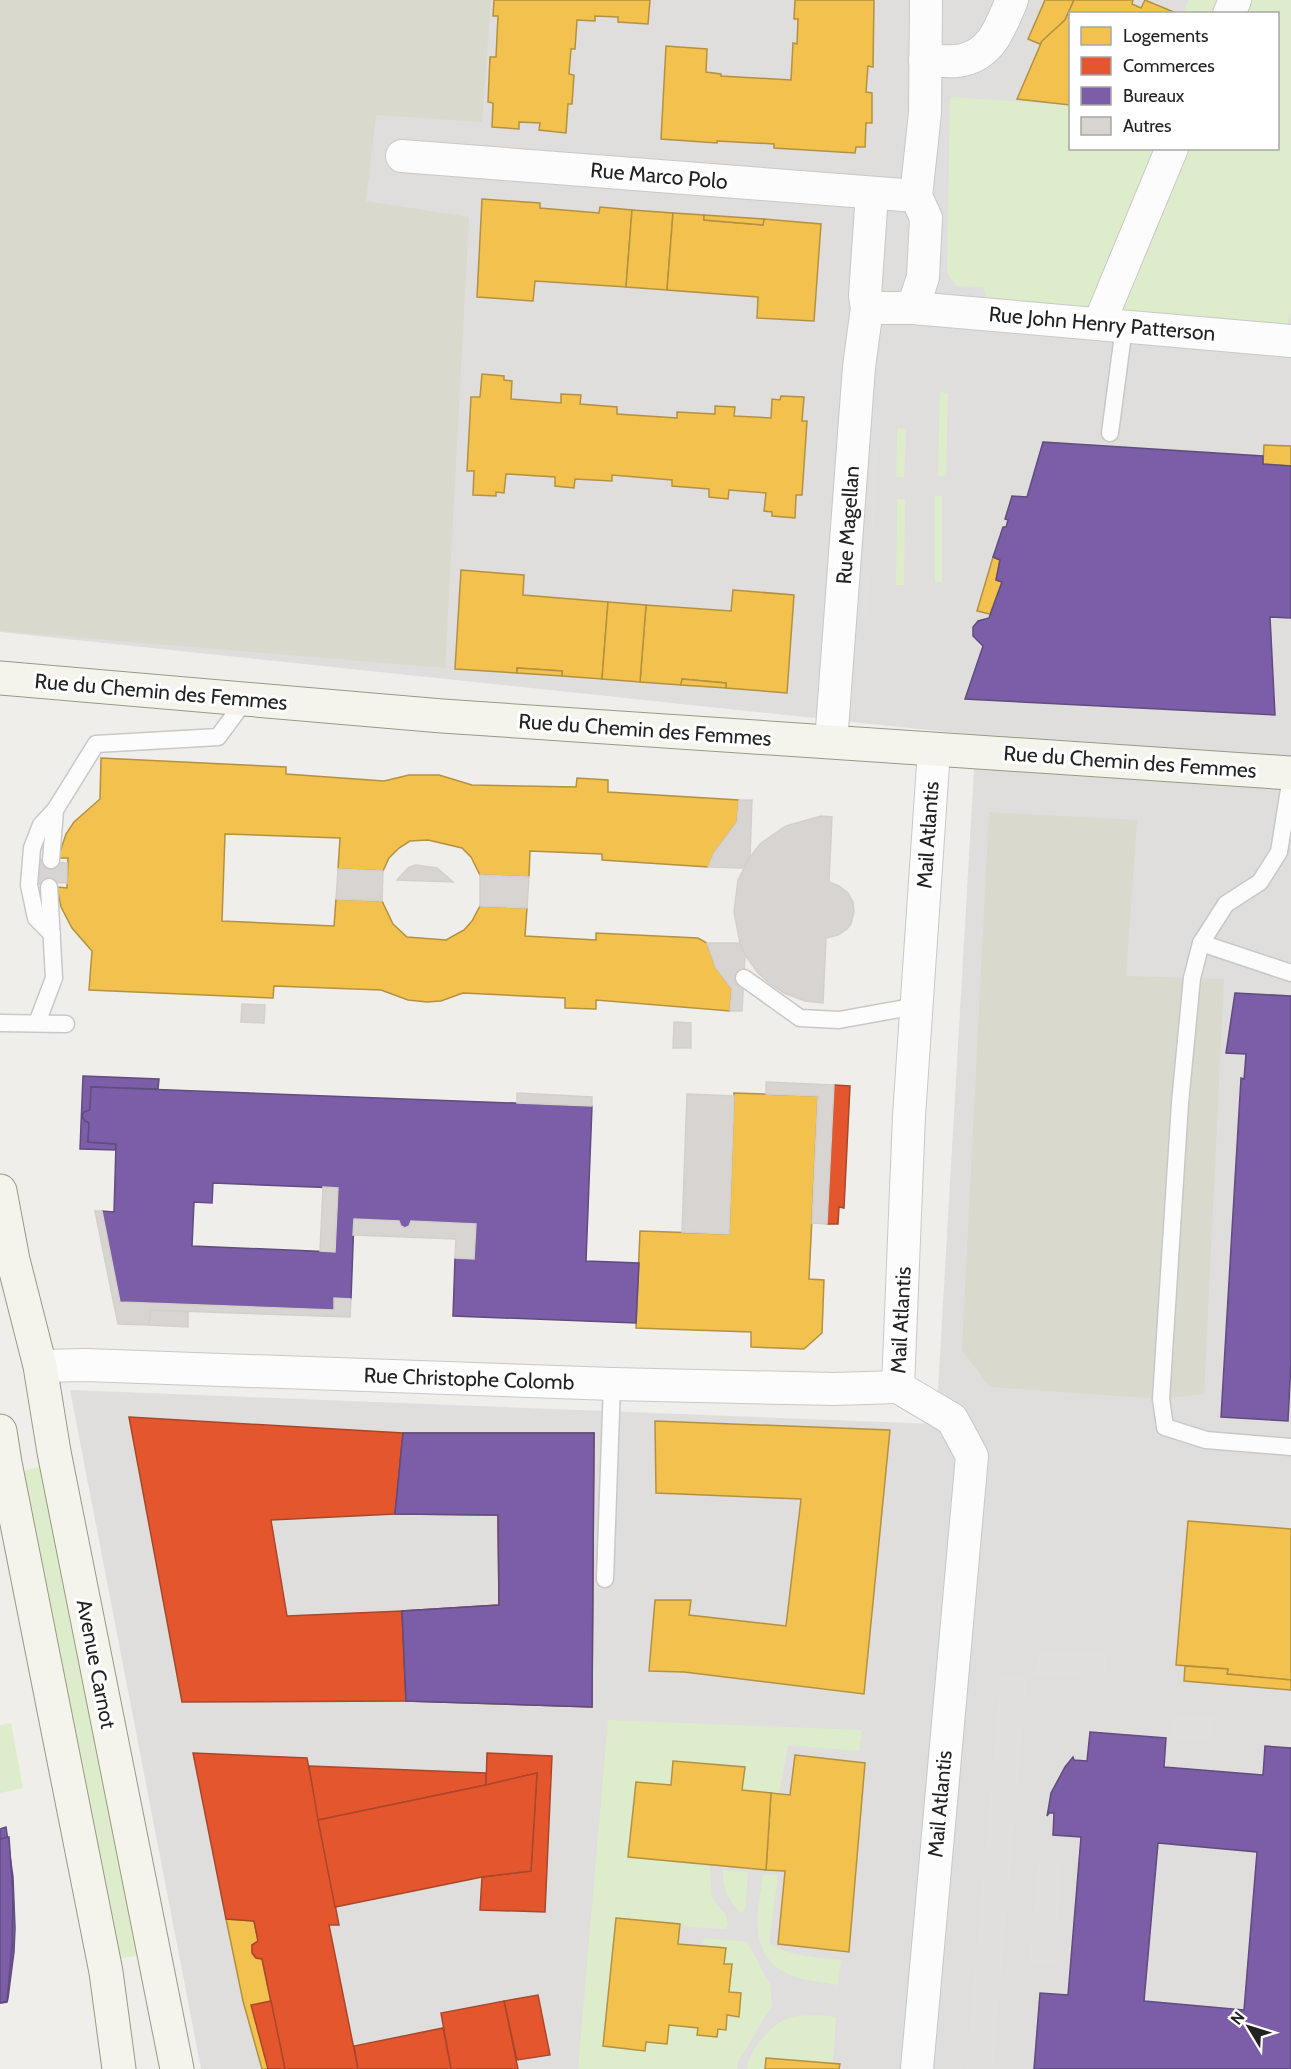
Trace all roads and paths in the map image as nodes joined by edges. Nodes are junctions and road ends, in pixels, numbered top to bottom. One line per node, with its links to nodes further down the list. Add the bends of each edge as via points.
1 (926, 0): 3 (street)
2 (1012, 0): 3 (street, via 987,48 963,61)
3 (925, 60): 7 (street, via 925,113)
4 (1171, 150): 10 (street)
5 (402, 156): 6 (street, Rue Marco Polo)
6 (872, 193): 7 (street, Rue Marco Polo); 8 (street, Rue Magellan)
7 (916, 196): 9 (street, via 926,218 923,277)
8 (867, 308): 9 (street); 15 (street, Rue Magellan)
9 (913, 308): 10 (street, Rue John Henry Patterson)
10 (1112, 325): 11 (street, Rue John Henry Patterson); 12 (lane)
11 (1291, 341)
12 (1110, 433)
13 (0, 678): 14 (street, Rue du Chemin des Femmes)
14 (246, 699): 15 (street, Rue du Chemin des Femmes); 18 (lane, via 218,737 96,744)
15 (831, 742): 16 (street, Rue du Chemin des Femmes)
16 (934, 750): 17 (street, Rue du Chemin des Femmes); 25 (street, Mail Atlantis)
17 (1291, 775): 22 (lane, via 1279,852 1260,882 1226,904)
18 (55, 810): 19 (lane); 21 (lane, via 41,825 32,848 29,885 36,918)
19 (51, 860)
20 (49, 887): 21 (lane)
21 (52, 933): 27 (lane, via 54,978)
22 (1201, 942): 23 (lane); 36 (lane, via 1191,978 1180,1103 1161,1399 1165,1427 1206,1440)
23 (1291, 973)
24 (744, 978): 25 (lane, via 800,1018 839,1020)
25 (916, 1006): 34 (street, Mail Atlantis)
26 (0, 1023): 27 (lane)
27 (37, 1023): 28 (lane)
28 (66, 1024)
29 (0, 1191): 30 (street, Avenue Carnot)
30 (14, 1260): 31 (street, Avenue Carnot); 32 (street, Avenue Carnot)
31 (0, 1308)
32 (40, 1366): 33 (street, Rue Christophe Colomb); 39 (street, Avenue Carnot)
33 (612, 1384): 34 (street, Rue Christophe Colomb); 37 (lane)
34 (898, 1387): 40 (street, Mail Atlantis, via 952,1419 972,1456)
35 (0, 1431): 38 (street, via 106,1972)
36 (1291, 1447)
37 (605, 1578)
38 (119, 2069)
39 (177, 2069)
40 (917, 2069)

